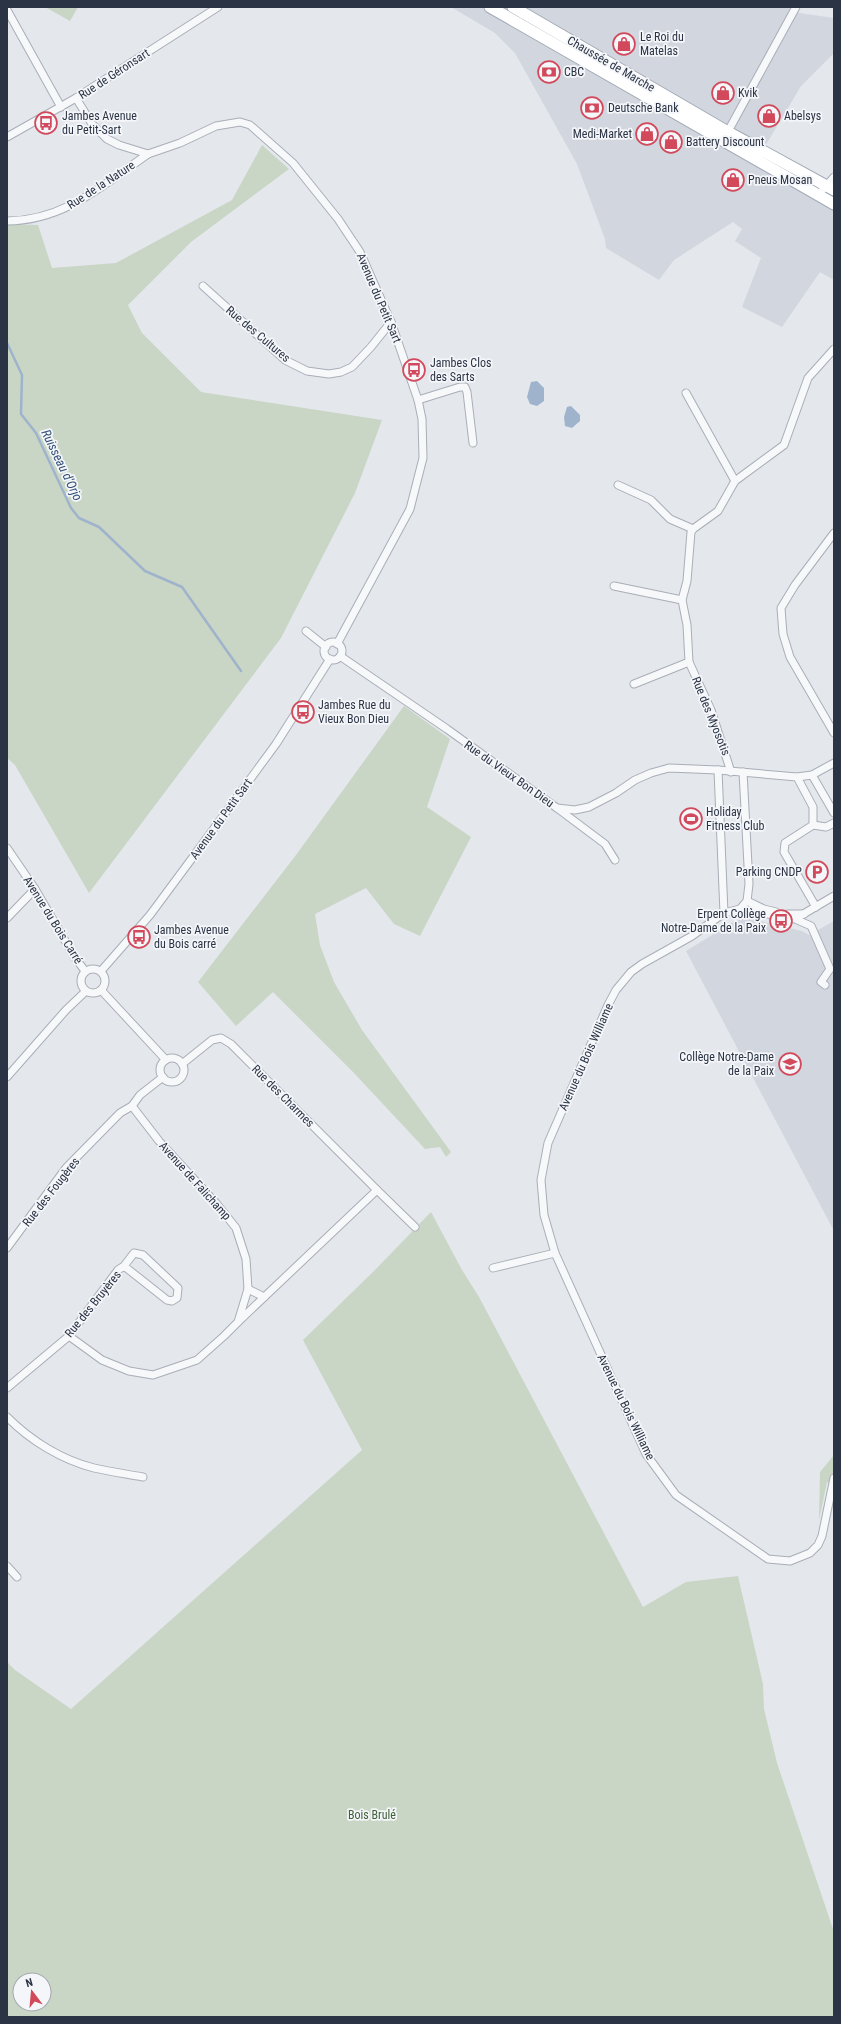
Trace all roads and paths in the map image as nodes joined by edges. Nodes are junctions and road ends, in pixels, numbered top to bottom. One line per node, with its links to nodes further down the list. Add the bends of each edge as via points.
1 (218, 7): 6 (street, Rue de Géronsart)
2 (490, 7): 8 (main road, Chaussée de Marche)
3 (513, 7): 8 (main road, Chaussée de Marche)
4 (796, 7): 8 (street)
5 (7, 10): 7 (street)
6 (76, 98): 7 (street, Rue de Géronsart); 10 (street, via 92,124 107,139)
7 (62, 107): 9 (street, Rue de Géronsart)
8 (726, 136): 12 (main road, Chaussée de Marche); 13 (main road, Chaussée de Marche)
9 (7, 137)
10 (148, 154): 15 (street, Rue de la Nature, via 56,214 24,221); 17 (street, Avenue du Petit Sart, via 180,143 216,126 240,122 250,126 293,163 338,219 360,252)
11 (834, 177): 12 (street)
12 (830, 188): 13 (street)
13 (818, 195): 14 (main road, Chaussée de Marche)
14 (834, 204)
15 (7, 221)
16 (203, 286): 17 (street, Rue des Cultures, via 285,360 307,371 329,374 352,367)
17 (391, 322): 20 (street, Avenue du Petit Sart)
18 (834, 349): 22 (street, via 808,378 784,445)
19 (686, 393): 22 (street)
20 (418, 400): 21 (street, via 465,387); 29 (street, Avenue du Petit Sart, via 422,419 423,458 410,509)
21 (473, 442)
22 (735, 481): 24 (street, via 718,511)
23 (618, 485): 24 (street, via 651,500 670,519)
24 (692, 529): 27 (street, via 687,581)
25 (834, 533): 35 (street, via 781,608 783,634 790,657)
26 (614, 586): 27 (street)
27 (682, 600): 33 (street, via 687,625)
28 (306, 631): 30 (street)
29 (337, 644): 30 (street, via 333,643); 31 (street, via 342,649)
30 (326, 647): 32 (street, via 325,654)
31 (340, 656): 32 (street, via 334,660); 42 (street, Rue du Vieux Bon Dieu)
32 (330, 659): 58 (street, Avenue du Petit Sart, via 276,744 198,851 150,915)
33 (689, 662): 34 (street); 38 (street, Rue des Myosotis, via 711,710)
34 (634, 684)
35 (834, 733)
36 (834, 763): 40 (street)
37 (718, 770): 38 (street, Rue du Vieux Bon Dieu); 42 (street, Rue du Vieux Bon Dieu, via 669,768 635,780 589,807 575,810); 53 (street)
38 (731, 772): 39 (street, Rue du Vieux Bon Dieu)
39 (743, 772): 41 (street); 50 (street, via 749,884)
40 (812, 775): 41 (street); 43 (street)
41 (797, 776): 45 (street, via 813,807)
42 (557, 808): 47 (street, via 605,844)
43 (834, 813)
44 (834, 823): 45 (street, via 826,827)
45 (813, 825): 51 (street, via 789,840 784,852)
46 (7, 848): 48 (street, Avenue du Bois Carré)
47 (615, 860)
48 (35, 889): 55 (street); 57 (street, Avenue du Bois Carré)
49 (834, 896): 51 (street)
50 (747, 901): 52 (street); 54 (street, via 764,909 791,915)
51 (816, 906): 54 (street)
52 (740, 910): 53 (street); 56 (street)
53 (724, 913): 70 (street, Avenue du Bois Williame, via 692,936 631,972 616,990 608,1005 548,1144 541,1180 544,1215)
54 (804, 914): 56 (street)
55 (7, 918)
56 (795, 919): 59 (street, via 812,927 830,969 821,982)
57 (85, 971): 58 (street, via 90,968); 61 (street, via 81,977)
58 (101, 971): 60 (street, via 105,977 105,984)
59 (825, 985)
60 (101, 990): 61 (street, via 91,993); 62 (street)
61 (86, 991): 65 (street)
62 (166, 1060): 63 (street, via 175,1059); 64 (street, via 161,1068)
63 (182, 1064): 64 (street, via 184,1073 179,1080 170,1082); 67 (street, Rue des Charmes, via 212,1040 222,1038 231,1044)
64 (162, 1076): 66 (street, via 140,1095)
65 (7, 1077)
66 (132, 1106): 69 (street, Rue des Fougères, via 120,1113 66,1168); 73 (street, Avenue de Falichamp, via 159,1141 236,1228 246,1260)
67 (377, 1190): 68 (street, Rue des Charmes); 74 (street)
68 (415, 1227)
69 (7, 1248)
70 (554, 1253): 72 (street); 81 (street, Avenue du Bois Williame, via 646,1454 676,1495 768,1559 790,1561 810,1553 818,1545)
71 (124, 1266): 71 (street, Rue des Bruyères, via 167,1300 177,1298 178,1288 143,1255 134,1253); 76 (street, Rue des Bruyères, via 118,1270)
72 (493, 1268)
73 (248, 1289): 74 (street); 75 (street, Avenue de Falichamp)
74 (264, 1297): 75 (street)
75 (238, 1322): 76 (street, via 197,1360 154,1375 129,1371 102,1360)
76 (69, 1336): 77 (street, Rue des Bruyères)
77 (7, 1388)
78 (7, 1418): 79 (street, via 21,1432 54,1453 93,1468)
79 (143, 1477)
80 (834, 1478): 81 (street, Avenue du Bois Williame)
81 (833, 1491)
82 (7, 1566): 83 (street)
83 (17, 1577)

